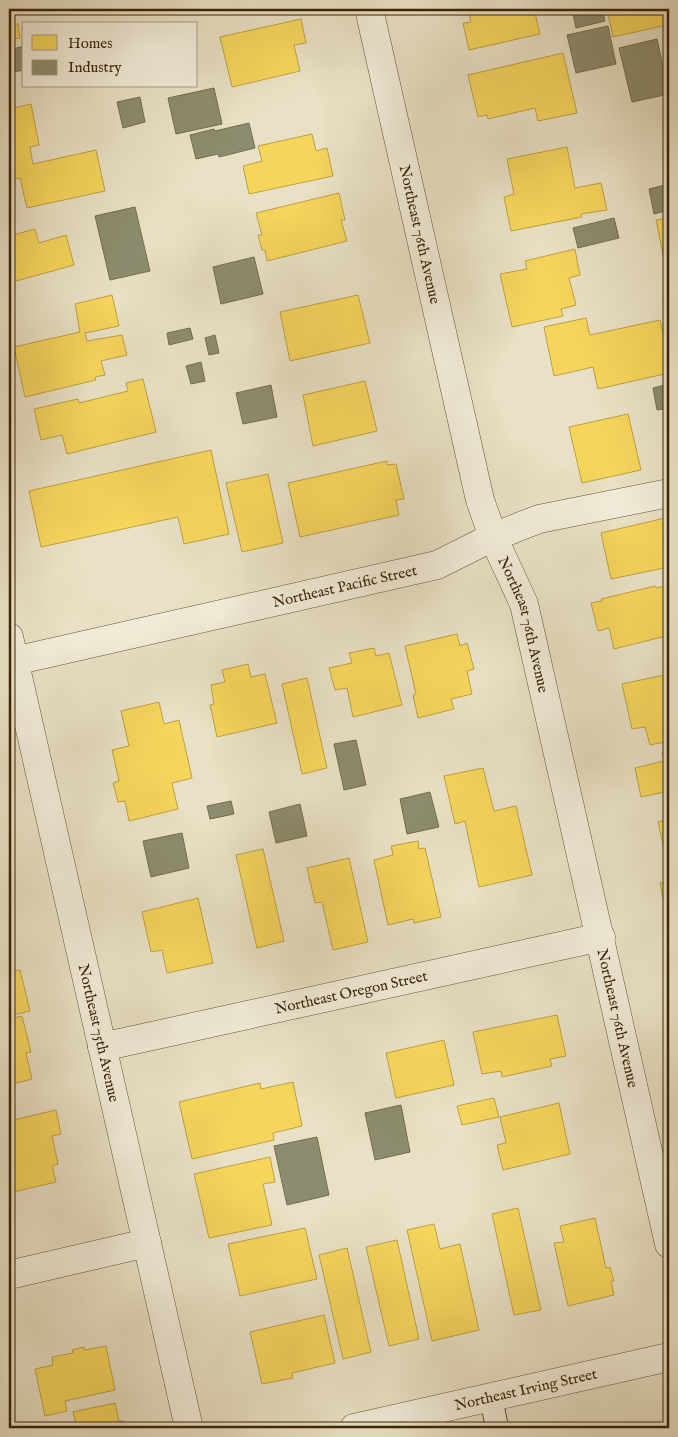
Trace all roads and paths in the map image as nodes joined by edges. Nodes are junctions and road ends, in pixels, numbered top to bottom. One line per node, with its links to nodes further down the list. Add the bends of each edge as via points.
1 (369, 9): 3 (street, Northeast 76th Avenue, via 480,500)
2 (669, 492): 3 (street, Northeast Pacific Street, via 539,520)
3 (493, 537): 4 (street, Northeast Pacific Street, via 437,565); 5 (street, Northeast 76th Avenue, via 524,604)
4 (11, 649): 6 (street, Northeast 75th Avenue)
5 (601, 937): 6 (street, Northeast Oregon Street); 8 (street, Northeast 76th Avenue)
6 (102, 1047): 7 (street, Northeast 75th Avenue)
7 (147, 1243): 9 (street); 12 (street, Northeast 75th Avenue)
8 (669, 1244)
9 (9, 1275)
10 (669, 1357): 11 (street, Northeast Irving Street)
11 (490, 1397): 13 (street, Northeast Irving Street); 14 (lane)
12 (189, 1428)
13 (354, 1428)
14 (497, 1428)

